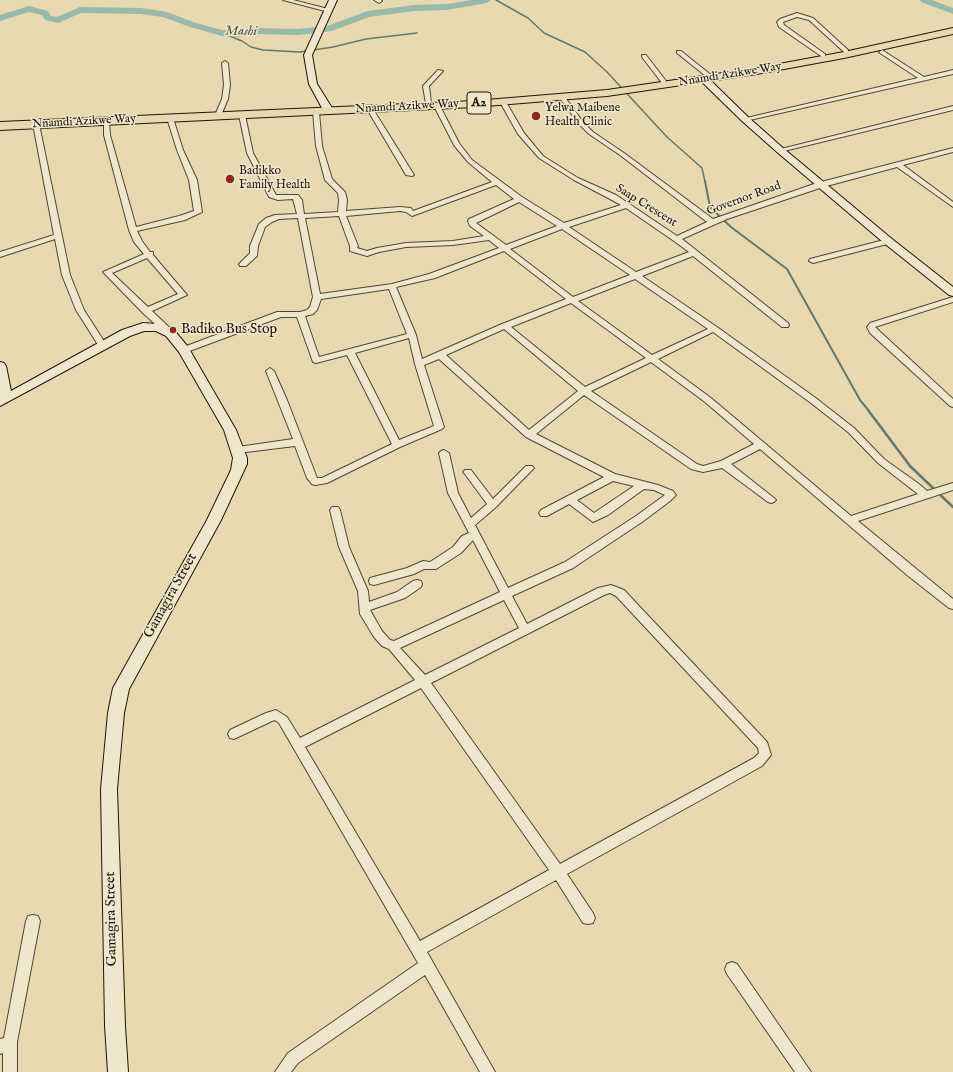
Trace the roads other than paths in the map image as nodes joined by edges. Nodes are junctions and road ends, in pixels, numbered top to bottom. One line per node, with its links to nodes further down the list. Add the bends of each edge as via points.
1 (286, 0): 3 (street)
2 (333, 0): 3 (street)
3 (329, 10): 22 (street, via 309,52 310,70)
4 (953, 27): 6 (highway, Nnamdi Azikwe Way / A2)
5 (953, 31): 14 (highway, Nnamdi Azikwe Way / A2, via 844,55)
6 (846, 51): 9 (highway, Nnamdi Azikwe Way / A2); 9 (street, via 811,19 797,15 780,22 781,26)
7 (679, 52): 14 (street)
8 (882, 52): 15 (street)
9 (822, 55): 14 (highway, Nnamdi Azikwe Way / A2)
10 (644, 56): 16 (street)
11 (225, 63): 23 (street, via 227,85)
12 (440, 71): 19 (street, via 426,86)
13 (953, 72): 15 (street)
14 (706, 77): 16 (highway, Nnamdi Azikwe Way / A2); 17 (highway, Nnamdi Azikwe Way / A2, via 646,88); 26 (street)
15 (923, 80): 26 (street)
16 (664, 82): 19 (highway, Nnamdi Azikwe Way / A2)
17 (562, 97): 18 (highway, Nnamdi Azikwe Way / A2); 42 (street, via 591,133)
18 (502, 102): 19 (highway, Nnamdi Azikwe Way / A2); 39 (street, Saap Crescent, via 521,134 541,157)
19 (433, 104): 21 (highway, Nnamdi Azikwe Way / A2); 22 (highway, Nnamdi Azikwe Way / A2); 35 (street, via 456,144 470,160)
20 (953, 108): 31 (street)
21 (370, 109): 22 (highway, Nnamdi Azikwe Way / A2); 34 (street)
22 (321, 110): 23 (highway, Nnamdi Azikwe Way / A2); 24 (highway, Nnamdi Azikwe Way / A2); 40 (street, via 319,146 329,180 341,192)
23 (220, 113): 28 (highway, Nnamdi Azikwe Way / A2)
24 (242, 115): 25 (highway, Nnamdi Azikwe Way / A2); 41 (street, via 250,153 273,196 297,198)
25 (170, 118): 27 (highway, Nnamdi Azikwe Way / A2); 44 (street, via 193,180 198,212)
26 (745, 119): 31 (street)
27 (106, 121): 29 (highway, Nnamdi Azikwe Way / A2); 44 (street, via 107,135)
28 (0, 122)
29 (36, 124): 30 (highway, Nnamdi Azikwe Way / A2); 45 (street)
30 (0, 126)
31 (780, 150): 36 (street)
32 (953, 150): 33 (street, Governor Road)
33 (897, 164): 36 (street, Governor Road); 38 (street)
34 (410, 175)
35 (498, 182): 37 (street); 40 (street, via 412,214 408,210 400,209)
36 (820, 185): 42 (street, Governor Road); 48 (street)
37 (519, 199): 43 (street); 46 (street, via 472,221)
38 (953, 205)
39 (626, 206): 43 (street); 47 (street, Saap Crescent)
40 (342, 214): 41 (street); 46 (street, via 353,249 367,254 406,245 453,243)
41 (300, 216): 54 (street, via 269,220 262,226 254,246 254,254); 59 (street)
42 (718, 220): 47 (street, Governor Road)
43 (563, 226): 49 (street); 55 (street)
44 (133, 230): 51 (street, via 138,242)
45 (58, 236): 52 (street); 69 (street, via 66,275 80,310)
46 (491, 236): 49 (street)
47 (677, 239): 50 (street, Saap Crescent)
48 (888, 241): 53 (street); 56 (street)
49 (505, 248): 57 (street, via 432,276); 61 (street)
50 (694, 252): 55 (street); 64 (street, Saap Crescent)
51 (150, 254): 62 (street, via 183,295); 62 (street, via 107,272)
52 (0, 255)
53 (813, 261)
54 (243, 264)
55 (634, 275): 61 (street); 66 (street)
56 (949, 284): 58 (street)
57 (392, 286): 59 (street); 68 (street)
58 (953, 293)
59 (317, 297): 63 (street, via 314,308)
60 (953, 299): 79 (street, via 871,327)
61 (572, 300): 65 (street); 73 (street)
62 (146, 311): 67 (street)
63 (300, 315): 70 (street, via 280,314); 71 (street, via 316,360)
64 (785, 325)
65 (505, 326): 72 (street); 77 (street)
66 (714, 328): 73 (street); 92 (street, via 851,430 882,461 916,486)
67 (170, 333): 69 (street, via 158,328 143,327); 70 (street, Gamagira Street)
68 (412, 334): 71 (street); 74 (street)
69 (103, 346): 78 (street)
70 (184, 350): 84 (street, Gamagira Street, via 230,430)
71 (350, 352): 83 (street)
72 (440, 355): 74 (street); 80 (street)
73 (651, 358): 77 (street); 82 (street, via 708,400)
74 (419, 364): 83 (street, via 439,427)
75 (0, 366): 78 (street)
76 (270, 372): 81 (street)
77 (584, 391): 80 (street); 86 (street, via 694,467 703,469)
78 (3, 400)
79 (953, 404)
80 (529, 435): 89 (street)
81 (298, 442): 83 (street, via 313,480 319,483); 84 (street)
82 (760, 445): 86 (street); 98 (street)
83 (397, 446)
84 (238, 450): 119 (street, Gamagira Street, via 238,470 214,520 121,688 116,713 109,789)
85 (444, 453): 99 (street, via 452,493)
86 (724, 464): 94 (street)
87 (528, 468): 95 (street)
88 (468, 472): 95 (street)
89 (612, 477): 90 (street); 93 (street)
90 (642, 485): 93 (street, via 593,518); 103 (street, via 655,487 671,495 569,565)
91 (953, 486): 92 (street)
92 (931, 493): 98 (street)
93 (569, 499): 97 (street)
94 (772, 500)
95 (493, 505): 99 (street)
96 (335, 510): 105 (street, via 344,547 362,591)
97 (544, 513)
98 (850, 520): 104 (street)
99 (470, 524): 100 (street)
100 (474, 534): 101 (street, via 432,566 423,565); 103 (street)
101 (374, 581)
102 (417, 584): 105 (street, via 401,595)
103 (505, 594): 106 (street); 107 (street)
104 (953, 605)
105 (365, 608): 107 (street, via 365,614 378,634 386,643)
106 (525, 630): 108 (street); 111 (street, via 602,591 611,589 620,593 763,746 765,755 758,762)
107 (394, 646): 108 (street, via 394,650)
108 (423, 681): 110 (street); 111 (street)
109 (234, 734): 110 (street, via 276,715 283,720)
110 (297, 745): 114 (street)
111 (559, 873): 112 (street); 114 (street)
112 (588, 918)
113 (33, 921): 117 (street)
114 (417, 950): 115 (street)
115 (426, 966): 120 (street, via 293,1058); 121 (street)
116 (732, 969): 122 (street)
117 (5, 1045): 118 (street)
118 (10, 1072)
119 (118, 1072)
120 (282, 1072)
121 (488, 1072)
122 (804, 1072)

